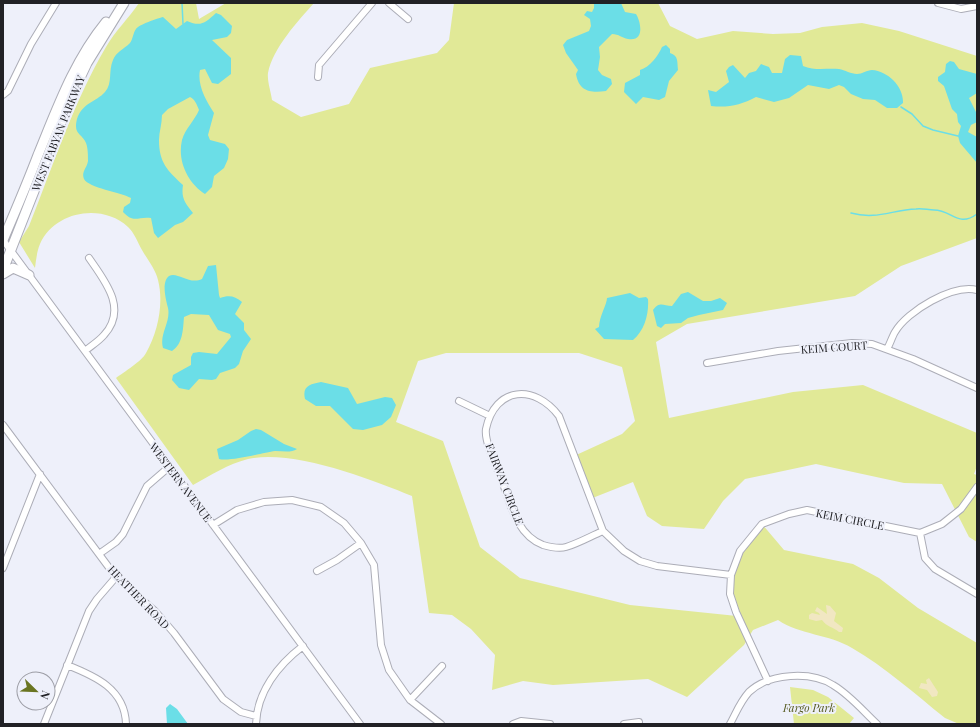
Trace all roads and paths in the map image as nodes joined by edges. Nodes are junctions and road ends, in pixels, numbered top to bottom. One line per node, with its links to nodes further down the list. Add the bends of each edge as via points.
1 (56, 3): 9 (street, via 31,44 8,91)
2 (123, 3): 10 (main road, WEST FABYAN PARKWAY, via 96,35 66,87); 11 (main road, WEST FABYAN PARKWAY, via 87,63 71,97)
3 (372, 3): 8 (street, via 319,65)
4 (389, 3): 7 (street)
5 (938, 3): 6 (street, via 961,9)
6 (977, 6)
7 (408, 19)
8 (318, 77)
9 (3, 95)
10 (3, 240): 11 (street, WESTERN AVENUE)
11 (11, 250): 13 (main road, WEST FABYAN PARKWAY); 15 (street, WESTERN AVENUE)
12 (89, 258): 18 (street, via 108,285 116,311 113,323 104,335)
13 (3, 270)
14 (3, 274): 15 (main road, via 13,268)
15 (29, 275): 18 (street, WESTERN AVENUE)
16 (977, 290): 17 (street, via 960,289 927,304 908,317 895,332)
17 (887, 349): 19 (street, KEIM COURT, via 872,344 852,344 778,351); 20 (street, KEIM COURT)
18 (85, 351): 24 (street, WESTERN AVENUE)
19 (707, 363)
20 (977, 388)
21 (459, 401): 22 (street)
22 (490, 416): 28 (street, FAIRWAY CIRCLE, via 500,400 518,394 536,396 551,404 559,416); 28 (street, FAIRWAY CIRCLE, via 486,431 489,448 520,528 532,541 550,547 565,547)
23 (3, 425): 25 (street, HEATHER ROAD)
24 (169, 467): 27 (street, WESTERN AVENUE); 31 (street, via 147,486 124,534)
25 (40, 474): 31 (street, HEATHER ROAD); 32 (street)
26 (977, 487): 29 (street, via 961,509 942,524)
27 (213, 526): 30 (street, via 237,510 264,502 292,500 321,507 344,523); 37 (street, WESTERN AVENUE)
28 (603, 531): 34 (street, FAIRWAY CIRCLE, via 624,551 640,561 657,566)
29 (920, 532): 34 (street, KEIM CIRCLE, via 807,510 789,514 762,524 740,551); 36 (street, via 925,558 935,569)
30 (361, 543): 33 (street); 41 (street, via 374,565 384,656 396,682)
31 (99, 554): 35 (street, HEATHER ROAD)
32 (3, 568)
33 (317, 571)
34 (731, 575): 40 (street, KEIM CIRCLE, via 730,594 736,612)
35 (116, 577): 38 (street, via 89,611); 42 (street, HEATHER ROAD, via 155,611 228,704 241,712)
36 (977, 594)
37 (303, 646): 42 (street, via 272,676 262,695); 47 (street, WESTERN AVENUE)
38 (67, 665): 44 (street); 45 (street, via 109,686 120,701)
39 (442, 666): 41 (street)
40 (768, 681): 52 (street, via 750,692 740,704); 53 (street, via 792,676 822,679 842,691)
41 (410, 700): 48 (street)
42 (256, 716): 46 (street)
43 (639, 722): 51 (street)
44 (44, 724)
45 (126, 724)
46 (256, 724)
47 (360, 724)
48 (441, 724)
49 (514, 724): 50 (street, via 521,721)
50 (550, 724)
51 (624, 724)
52 (730, 724)
53 (877, 724)

